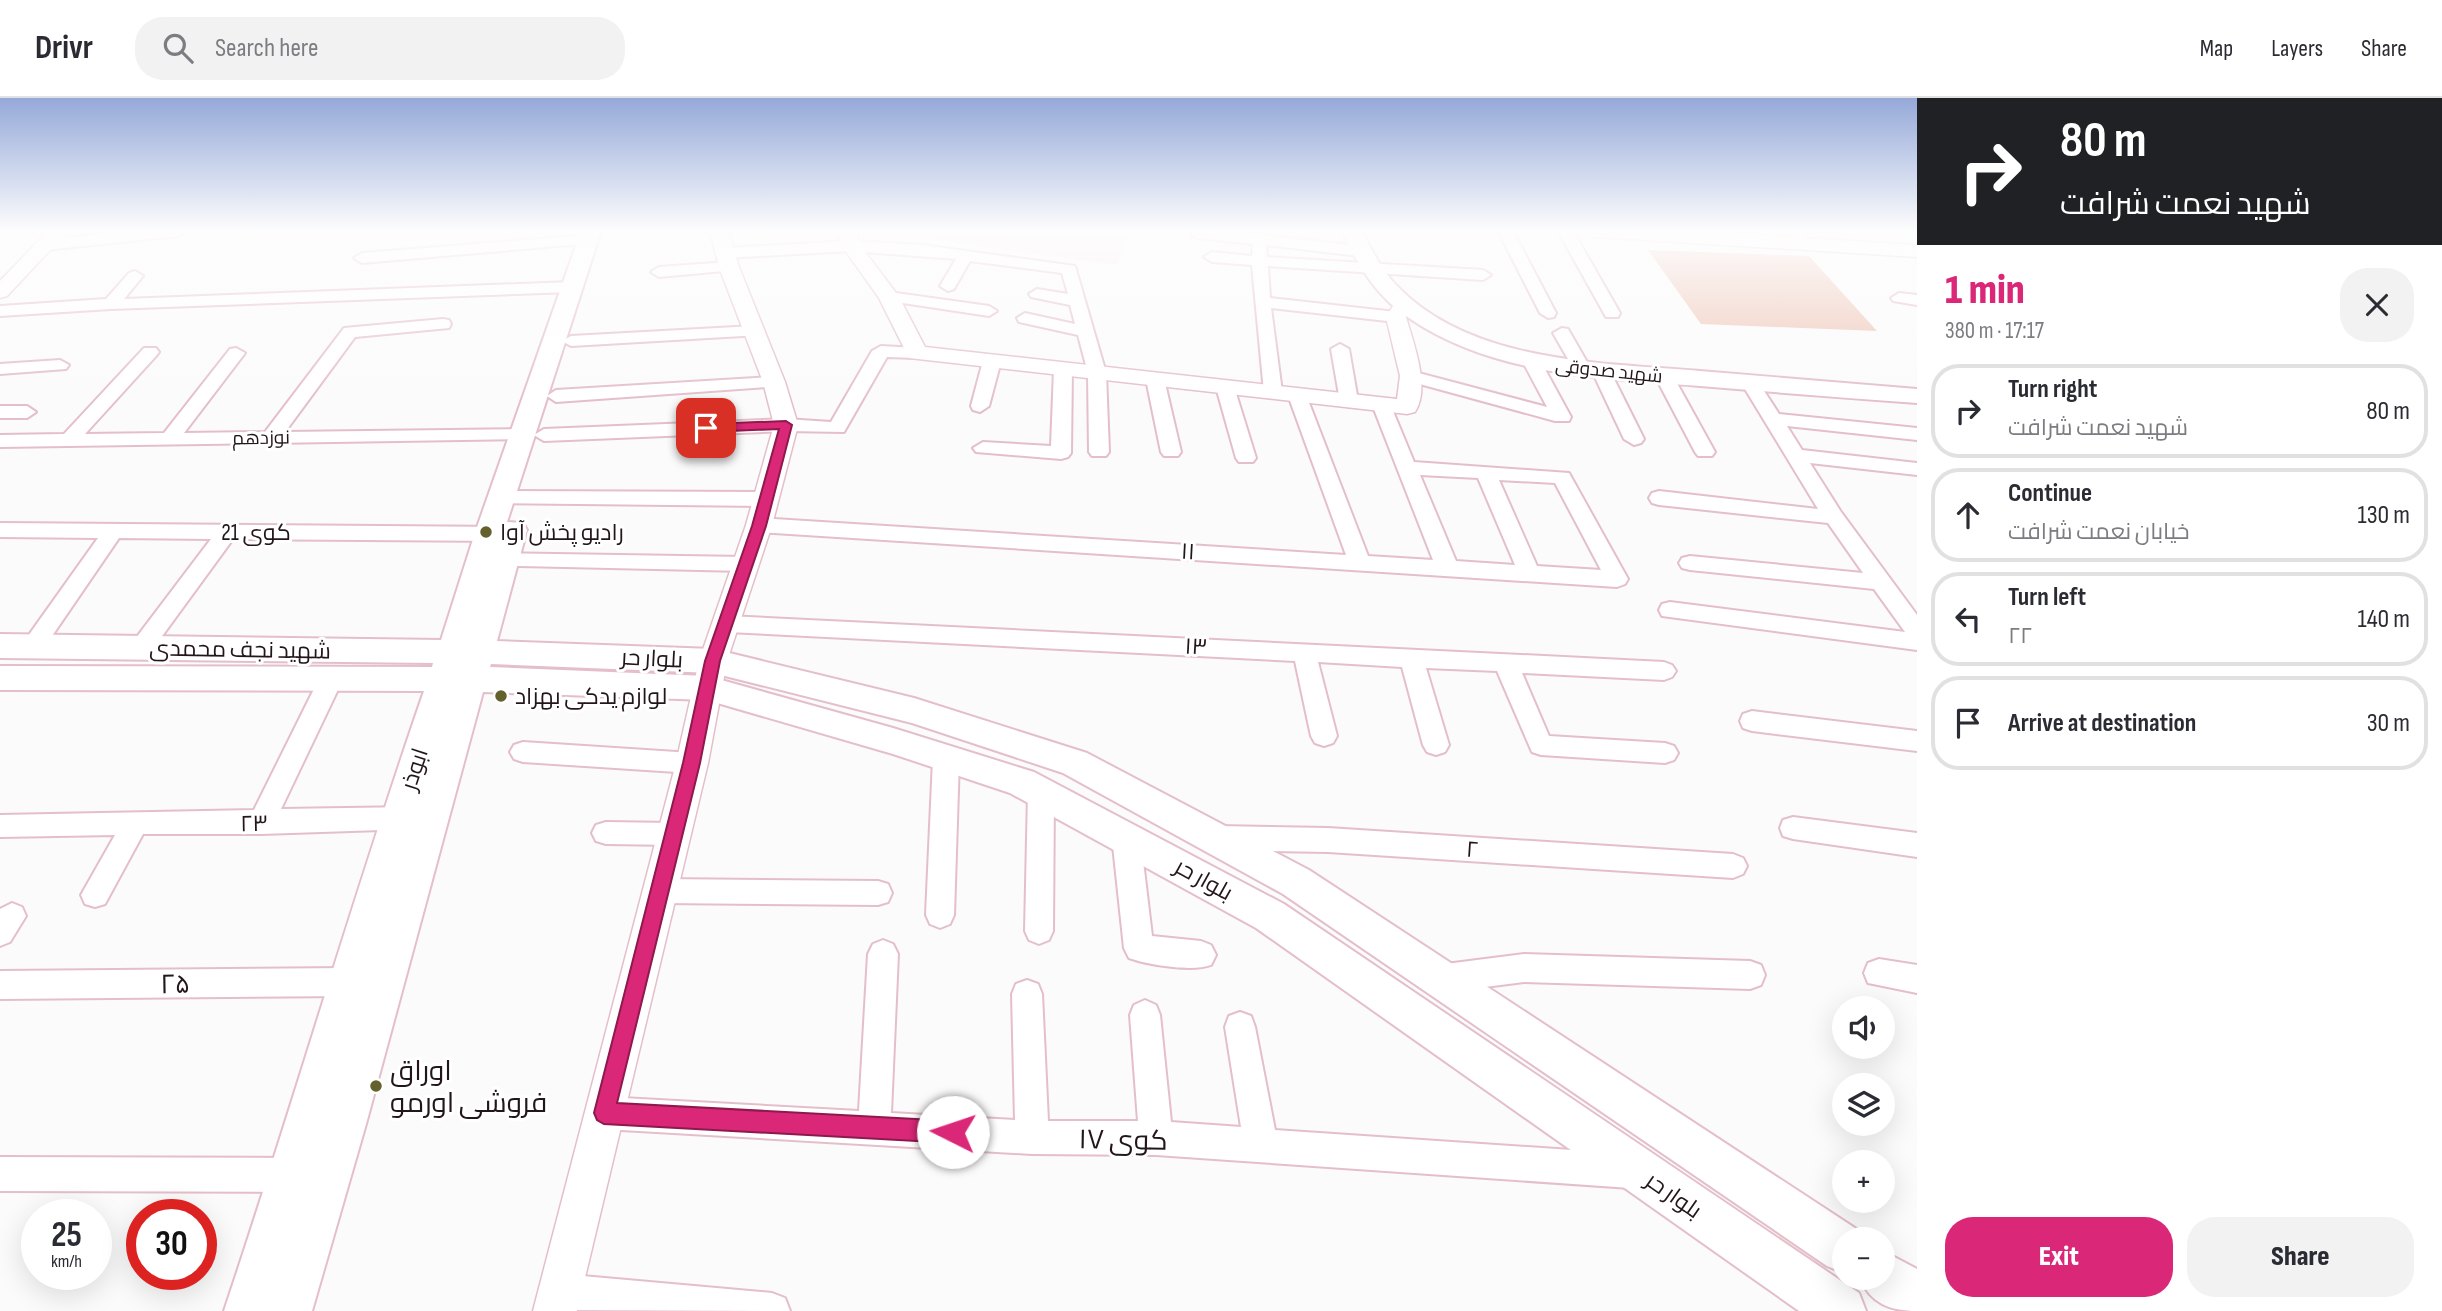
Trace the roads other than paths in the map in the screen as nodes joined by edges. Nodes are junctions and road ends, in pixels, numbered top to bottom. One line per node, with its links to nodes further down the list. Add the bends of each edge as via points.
1 (571, 287): 59 (main road, ابوذر)
2 (125, 288): 18 (street)
3 (555, 288): 18 (street)
4 (583, 288): 29 (main road, ابوذر)
5 (738, 288): 26 (street)
6 (883, 288): 13 (street)
7 (1074, 288): 16 (street)
8 (1261, 288): 17 (street)
9 (1384, 288): 21 (main road, شهید صدوقی)
10 (1535, 288): 22 (street)
11 (1597, 288): 23 (street)
12 (1037, 293): 16 (street)
13 (889, 297): 20 (street); 33 (street)
14 (1899, 298): 15 (street)
15 (1917, 300)
16 (1077, 301): 27 (street)
17 (1262, 302): 21 (street); 47 (street)
18 (111, 304): 19 (street)
19 (0, 311)
20 (989, 311)
21 (1400, 311): 35 (main road, شهید صدوقی, via 1482,347); 41 (street)
22 (1548, 313)
23 (1612, 313)
24 (1025, 318): 27 (street)
25 (443, 324): 60 (street, via 350,332)
26 (754, 331): 29 (street); 44 (street)
27 (1086, 332): 40 (street)
28 (1562, 333): 39 (street)
29 (571, 341): 49 (main road, ابوذر)
30 (1340, 349): 51 (street)
31 (150, 352): 63 (street)
32 (236, 353): 61 (street)
33 (917, 353): 34 (street); 57 (street, نوزدهم, via 881,351 837,428)
34 (992, 361): 38 (street); 53 (street)
35 (1532, 362): 39 (main road, شهید صدوقی); 41 (street, via 1562,417)
36 (60, 365): 37 (street)
37 (0, 369)
38 (1063, 369): 40 (street); 65 (street, via 1061,453)
39 (1592, 370): 42 (main road, شهید صدوقی); 62 (street)
40 (1097, 373): 43 (street); 66 (street)
41 (1411, 376): 52 (street, via 1407,407)
42 (1664, 376): 45 (main road, شهید صدوقی); 68 (street)
43 (1155, 379): 46 (street); 67 (street)
44 (774, 382): 49 (street); 57 (street)
45 (1751, 384): 50 (main road, شهید صدوقی); 56 (street)
46 (1225, 387): 47 (street); 70 (street)
47 (1273, 392): 48 (street)
48 (1297, 395): 51 (street); 83 (street)
49 (556, 396): 59 (main road, ابوذر)
50 (1917, 396)
51 (1349, 401): 52 (street)
52 (1381, 404): 71 (street)
53 (980, 406)
54 (0, 412): 55 (street)
55 (27, 412)
56 (1771, 419): 58 (street); 69 (street)
57 (786, 425): 59 (street, نوزدهم); 76 (street)
58 (1917, 434)
59 (533, 435): 60 (street, نوزدهم); 74 (main road, ابوذر)
60 (272, 436): 61 (street, نوزدهم)
61 (171, 437): 63 (street, نوزدهم)
62 (1634, 439)
63 (69, 440): 64 (street, نوزدهم)
64 (0, 441)
65 (983, 448)
66 (1099, 452)
67 (1171, 452)
68 (1705, 452)
69 (1793, 455): 72 (street); 77 (street)
70 (1246, 458)
71 (1407, 468): 73 (street); 86 (street)
72 (1917, 468)
73 (1486, 472): 87 (street); 87 (street, ۱۱, via 1562,477 1617,579)
74 (512, 498): 76 (street); 82 (main road, ابوذر)
75 (1659, 498): 77 (street)
76 (766, 499): 78 (street)
77 (1834, 517): 88 (street)
78 (759, 526): 83 (street, ۱۱); 85 (street)
79 (0, 530): 80 (street, کوی 21)
80 (114, 530): 81 (street, کوی 21); 94 (street)
81 (227, 533): 82 (street, کوی 21); 95 (street)
82 (496, 547): 85 (street, کوی 21); 99 (main road, ابوذر)
83 (1359, 561): 86 (street, ۱۱)
84 (1690, 563): 88 (street)
85 (745, 564): 90 (street)
86 (1447, 567): 87 (street, ۱۱)
87 (1529, 572)
88 (1898, 593): 91 (street)
89 (1670, 610): 92 (street)
90 (727, 624): 96 (street, ۱۳); 101 (street)
91 (1917, 632)
92 (1917, 642)
93 (0, 646): 94 (main road, شهید نجف محمدی)
94 (33, 646): 95 (main road, شهید نجف محمدی); 103 (main road)
95 (141, 648): 99 (main road, شهید نجف محمدی)
96 (1304, 651): 97 (street, ۱۳); 105 (street)
97 (1411, 657): 98 (street, ۱۳); 107 (street)
98 (1505, 662): 100 (street, ۱۳); 109 (street, via 1541,745)
99 (462, 666): 101 (main road, بلوار حر); 102 (main road, شهید نجف محمدی); 113 (main road, ابوذر)
100 (1664, 671)
101 (710, 675): 110 (main road, بلوار حر); 111 (street); 121 (main road, بلوار حر, via 914,711 1075,763)
102 (331, 679): 103 (main road, شهید نجف محمدی); 114 (street)
103 (2, 680)
104 (1752, 721): 106 (street)
105 (1324, 736)
106 (1917, 741)
107 (1436, 745)
108 (523, 752): 111 (street)
109 (1665, 753)
110 (946, 759): 112 (main road, بلوار حر); 128 (street)
111 (692, 763): 119 (street)
112 (1041, 792): 120 (main road, بلوار حر); 130 (street)
113 (414, 818): 114 (street, ۲۳); 137 (main road, ابوذر); 143 (main road, ابوذر)
114 (261, 823): 115 (street, ۲۳)
115 (135, 824): 116 (street, ۲۳); 127 (street)
116 (0, 825)
117 (1793, 828): 122 (street)
118 (606, 834): 119 (street)
119 (674, 834): 125 (street)
120 (1126, 836): 129 (main road, بلوار حر); 132 (street, via 1139,948)
121 (1211, 838): 123 (street, ۲); 124 (main road, بلوار حر)
122 (1917, 845)
123 (1733, 866)
124 (1296, 882): 129 (main road); 135 (main road, بلوار حر)
125 (660, 891): 126 (street); 142 (street)
126 (878, 893)
127 (95, 895)
128 (940, 915)
129 (1270, 916): 148 (main road, بلوار حر)
130 (1039, 931)
131 (883, 954): 144 (street)
132 (1201, 955)
133 (1880, 973): 136 (street)
134 (1750, 975): 135 (street, via 1524,968)
135 (1438, 979): 151 (main road, بلوار حر)
136 (1917, 979)
137 (350, 982): 138 (street, ۲۵); 143 (main road, ابوذر)
138 (0, 985)
139 (1027, 994): 145 (street)
140 (1145, 1015): 146 (street)
141 (1240, 1027): 147 (street)
142 (604, 1113): 144 (street, کوی ۱۷); 154 (street)
143 (327, 1124): 150 (main road, ابوذر); 156 (main road, ابوذر)
144 (874, 1127): 145 (street, کوی ۱۷)
145 (1032, 1137): 146 (street, کوی ۱۷)
146 (1156, 1139): 147 (street, کوی ۱۷)
147 (1261, 1146): 148 (street, کوی ۱۷)
148 (1641, 1172): 158 (main road, بلوار حر)
149 (0, 1174): 150 (street)
150 (293, 1175): 155 (main road, ابوذر)
151 (1832, 1241)
152 (1895, 1283): 153 (main road)
153 (1917, 1297)
154 (557, 1302): 157 (street)
155 (249, 1311)
156 (287, 1311)
157 (772, 1311)
158 (1841, 1311)

